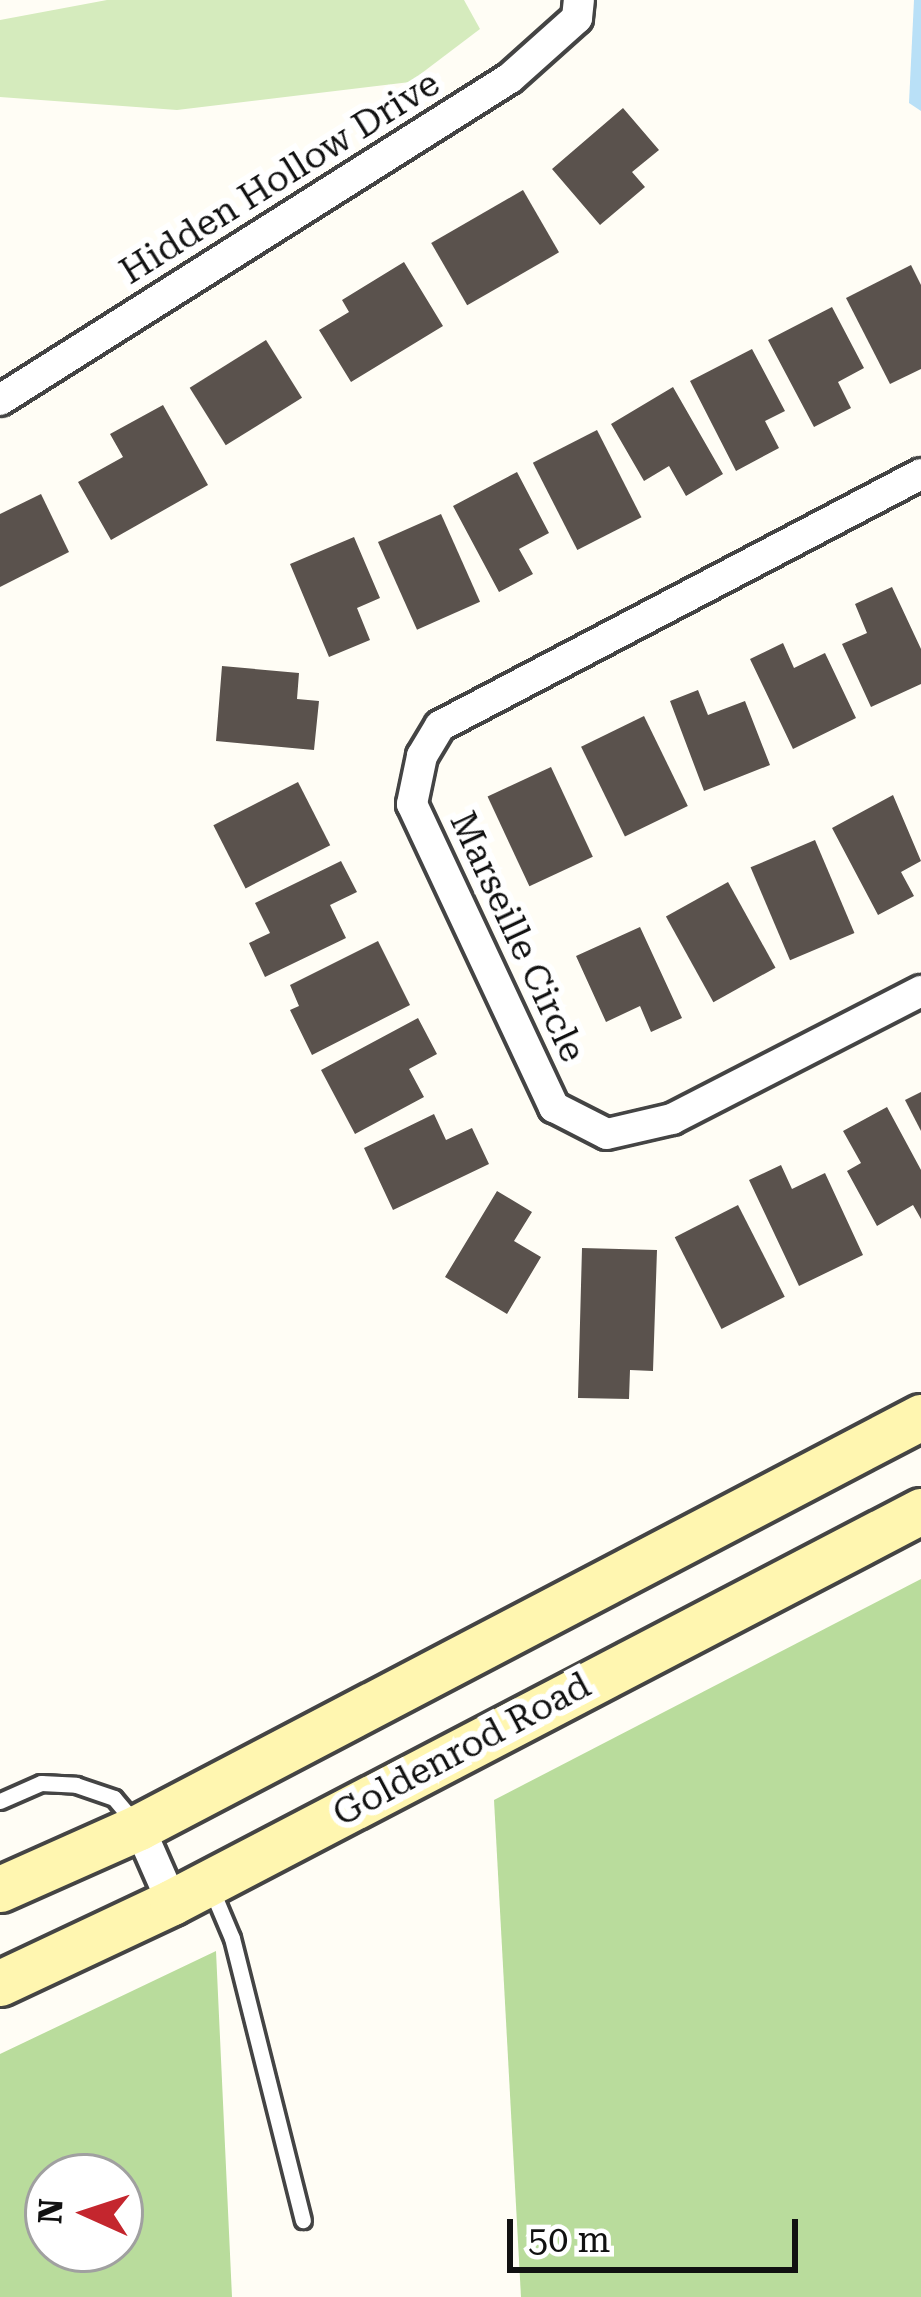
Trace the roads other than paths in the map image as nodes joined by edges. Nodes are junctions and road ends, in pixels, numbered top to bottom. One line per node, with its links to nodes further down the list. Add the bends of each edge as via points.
1 (579, 0): 2 (street, Hidden Hollow Drive, via 577,18 510,78)
2 (0, 400)
3 (921, 474): 4 (street, Marseille Circle, via 440,726 422,756 412,804 554,1107 607,1134 673,1119)
4 (921, 991)
5 (921, 1418): 8 (main road)
6 (921, 1510): 10 (main road, Goldenrod Road)
7 (0, 1801): 8 (lane, via 41,1783 76,1785 114,1798)
8 (139, 1827): 9 (main road); 10 (street)
9 (0, 1889)
10 (190, 1892): 11 (main road, Goldenrod Road); 12 (lane, via 232,1938)
11 (0, 1983)
12 (303, 2220)

